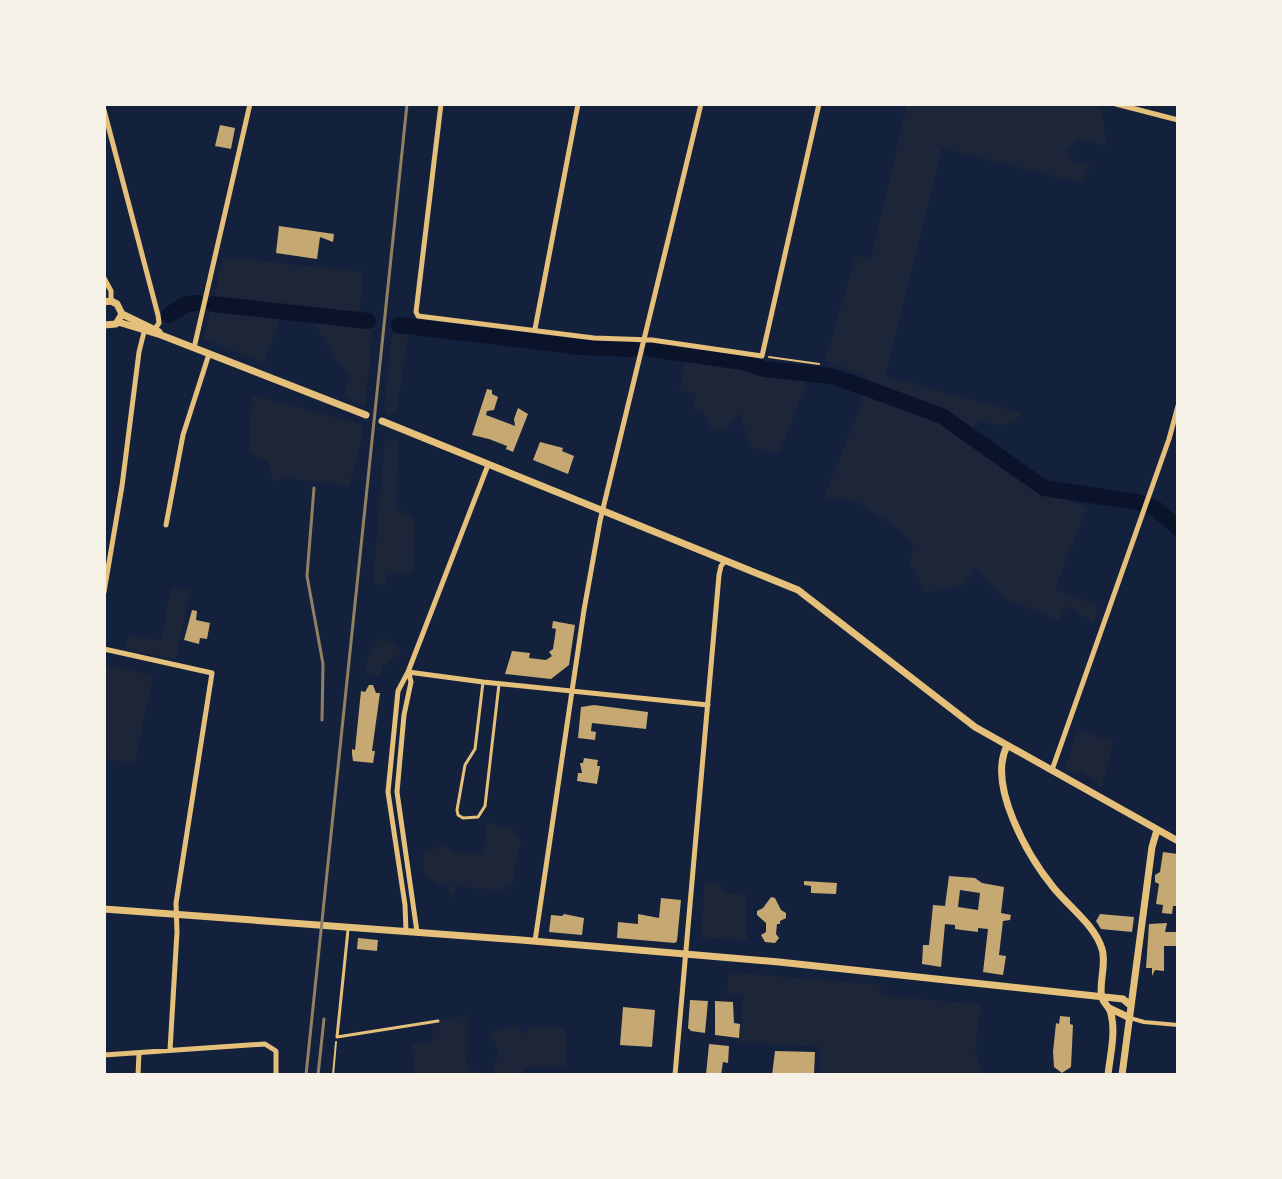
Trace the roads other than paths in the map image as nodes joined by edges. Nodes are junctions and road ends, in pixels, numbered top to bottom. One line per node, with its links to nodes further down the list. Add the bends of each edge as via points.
1 (250, 104): 17 (street)
2 (441, 104): 12 (street, via 416,315)
3 (578, 104): 12 (street)
4 (701, 104): 16 (street)
5 (819, 104): 16 (street, via 762,356)
6 (1116, 104): 8 (street)
7 (104, 110): 14 (street, via 158,315)
8 (1178, 120)
9 (104, 278): 10 (street, via 111,291)
10 (107, 301): 11 (street, via 120,307)
11 (113, 322): 13 (street); 14 (street); 15 (street)
12 (535, 329): 16 (street)
13 (144, 332): 14 (street); 26 (street)
14 (158, 332): 17 (street)
15 (104, 333)
16 (643, 343): 23 (street)
17 (194, 348): 18 (street)
18 (209, 354): 20 (street); 24 (street, via 183,435)
19 (1178, 406): 34 (street)
20 (366, 415)
21 (382, 421): 22 (street)
22 (488, 465): 23 (street); 28 (street)
23 (603, 511): 25 (street); 31 (street)
24 (166, 525)
25 (725, 561): 32 (street, via 719,575); 33 (street, via 798,590)
26 (104, 592)
27 (104, 649): 40 (street, via 212,673)
28 (408, 672): 29 (street); 35 (street, via 411,682 397,776); 36 (street, via 396,703 388,778)
29 (483, 682): 30 (street); 30 (lane, via 475,749 465,765 457,810 460,817 474,819 483,811)
30 (499, 684): 31 (street)
31 (572, 691): 32 (street); 44 (street)
32 (708, 705): 45 (street)
33 (1007, 746): 34 (street); 46 (street, via 1001,764 1009,812 1051,885 1102,947)
34 (1052, 770): 37 (street)
35 (400, 817): 36 (street); 43 (street)
36 (391, 818): 42 (street)
37 (1157, 830): 38 (street); 47 (street)
38 (1178, 841)
39 (104, 909): 40 (street)
40 (176, 915): 41 (street); 52 (street)
41 (348, 926): 42 (street); 50 (lane, via 336,1039)
42 (406, 931): 43 (street)
43 (417, 932): 44 (street)
44 (535, 941): 45 (street)
45 (686, 956): 46 (street, via 887,972); 57 (street)
46 (1101, 998): 47 (street); 48 (street)
47 (1130, 1005): 49 (street)
48 (1109, 1008): 49 (street); 58 (street)
49 (1128, 1017): 51 (street); 59 (street)
50 (438, 1021)
51 (1178, 1025)
52 (170, 1050): 53 (street); 56 (street, via 265,1044 277,1055)
53 (139, 1053): 54 (street); 55 (street)
54 (104, 1055)
55 (138, 1075)
56 (276, 1075)
57 (675, 1075)
58 (1108, 1075)
59 (1122, 1075)

